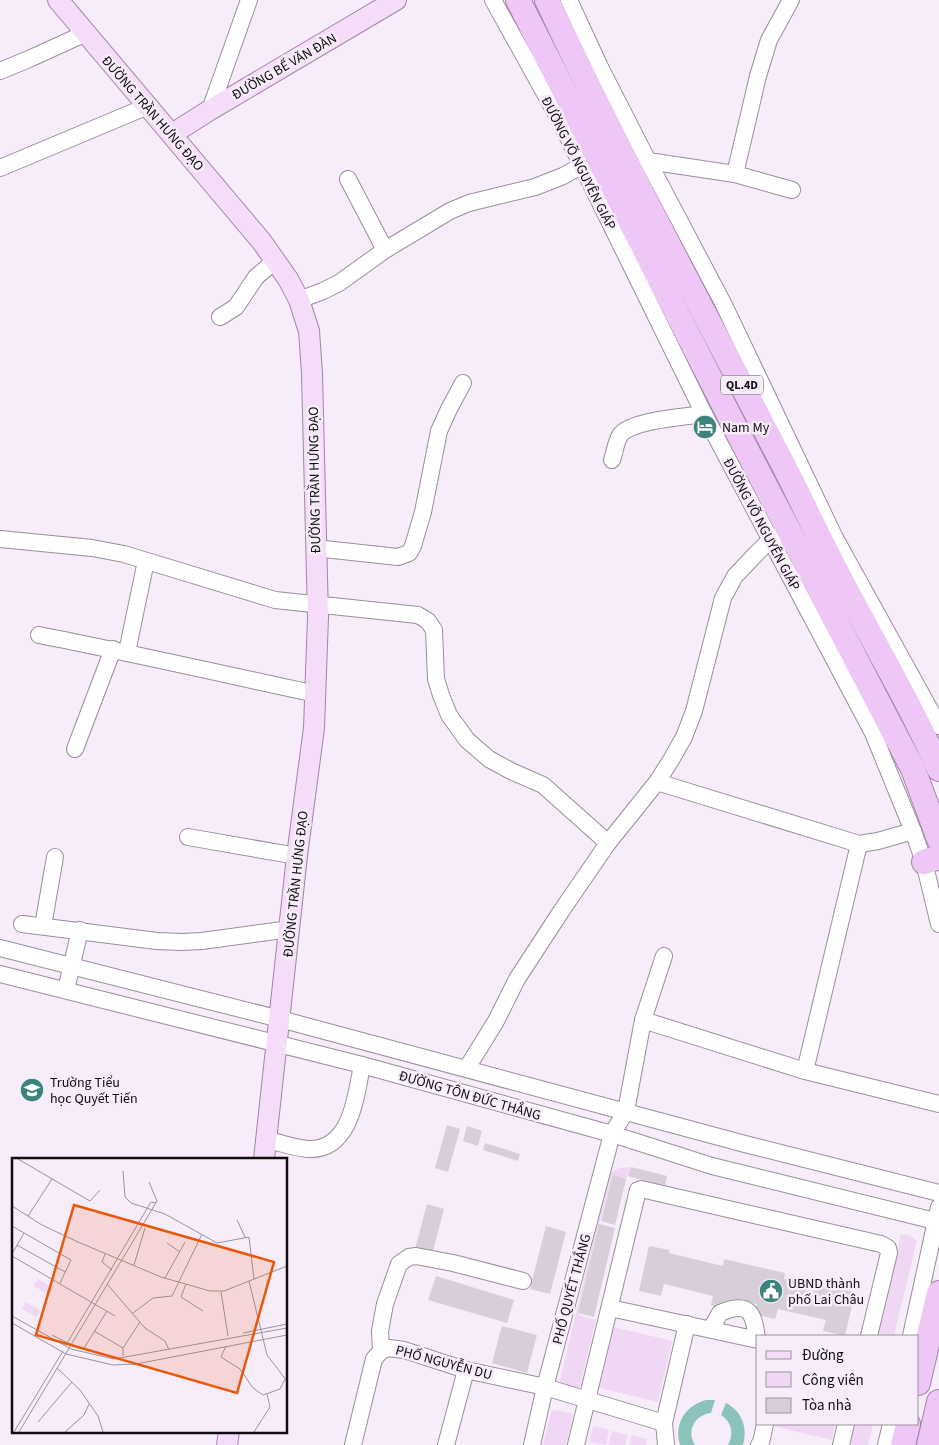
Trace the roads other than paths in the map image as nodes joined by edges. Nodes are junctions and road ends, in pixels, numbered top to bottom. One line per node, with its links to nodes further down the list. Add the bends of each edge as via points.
1 (58, 0): 9 (main road, ĐƯỜNG TRẦN HƯNG ĐẠO)
2 (249, 0): 12 (street)
3 (396, 0): 12 (main road, ĐƯỜNG BẾ VĂN ĐÀN)
4 (493, 0): 15 (street, ĐƯỜNG VÕ NGUYÊN GIÁP, via 559,119)
5 (518, 0): 27 (highway, ĐƯỜNG VÕ NGUYÊN GIÁP / QL.4D)
6 (546, 0): 37 (highway, QL.4D, via 656,222 925,736)
7 (569, 0): 14 (street)
8 (791, 0): 17 (street, via 769,40)
9 (86, 33): 10 (street); 11 (main road, ĐƯỜNG TRẦN HƯNG ĐẠO)
10 (0, 71)
11 (148, 106): 13 (main road, ĐƯỜNG TRẦN HƯNG ĐẠO); 16 (street)
12 (210, 110): 13 (main road, ĐƯỜNG BẾ VĂN ĐÀN)
13 (172, 134): 21 (main road, ĐƯỜNG TRẦN HƯNG ĐẠO)
14 (648, 161): 17 (street); 35 (street, via 724,305 834,536)
15 (581, 166): 20 (street, via 535,187 450,211); 25 (street, ĐƯỜNG VÕ NGUYÊN GIÁP)
16 (0, 168)
17 (735, 174): 19 (street)
18 (348, 180): 20 (street)
19 (792, 190)
20 (384, 250): 22 (street, via 339,282)
21 (275, 261): 22 (main road, ĐƯỜNG TRẦN HƯNG ĐẠO); 23 (street, via 256,277 236,307)
22 (299, 300): 29 (main road, ĐƯỜNG TRẦN HƯNG ĐẠO, via 309,331 312,373)
23 (220, 317)
24 (463, 383): 29 (street, via 439,431 423,512 409,553 398,557)
25 (704, 414): 26 (street, via 628,429 620,436); 27 (street, ĐƯỜNG VÕ NGUYÊN GIÁP)
26 (612, 460)
27 (779, 536): 38 (street, via 735,576 723,598 694,711 684,737); 39 (street, ĐƯỜNG VÕ NGUYÊN GIÁP, via 873,733); 41 (highway, ĐƯỜNG VÕ NGUYÊN GIÁP / QL.4D, via 913,769)
28 (0, 539): 30 (street, via 92,548)
29 (315, 548): 31 (main road, ĐƯỜNG TRẦN HƯNG ĐẠO)
30 (146, 561): 31 (street, via 263,597); 33 (street)
31 (318, 604): 34 (main road, ĐƯỜNG TRẦN HƯNG ĐẠO); 42 (street, via 418,615 428,621 434,630 436,679 441,695 449,715 467,740 489,759 543,785)
32 (39, 635): 33 (street)
33 (120, 651): 34 (street); 36 (street)
34 (316, 694): 44 (main road, ĐƯỜNG TRẦN HƯNG ĐẠO)
35 (939, 726)
36 (75, 749)
37 (939, 769)
38 (657, 782): 42 (street); 43 (street)
39 (914, 830): 43 (street); 46 (street, ĐƯỜNG VÕ NGUYÊN GIÁP)
40 (188, 837): 44 (street)
41 (939, 839)
42 (608, 843): 61 (street, via 517,979)
43 (859, 844): 62 (street)
44 (297, 856): 50 (main road, ĐƯỜNG TRẦN HƯNG ĐẠO)
45 (55, 857): 49 (street)
46 (932, 860): 48 (street, ĐƯỜNG VÕ NGUYÊN GIÁP)
47 (22, 924): 49 (street)
48 (939, 924)
49 (44, 926): 51 (street)
50 (290, 929): 51 (street, via 182,942); 57 (main road, ĐƯỜNG TRẦN HƯNG ĐẠO)
51 (80, 930): 54 (street)
52 (0, 948): 54 (street, ĐƯỜNG TÔN ĐỨC THẮNG)
53 (664, 956): 58 (street)
54 (72, 967): 56 (street); 57 (street, ĐƯỜNG TÔN ĐỨC THẮNG)
55 (0, 974): 56 (street, ĐƯỜNG TÔN ĐỨC THẮNG)
56 (66, 990): 59 (street, ĐƯỜNG TÔN ĐỨC THẮNG)
57 (280, 1019): 59 (main road, ĐƯỜNG TRẦN HƯNG ĐẠO); 61 (street, ĐƯỜNG TÔN ĐỨC THẮNG)
58 (642, 1020): 62 (street); 64 (street)
59 (277, 1045): 60 (street, ĐƯỜNG TÔN ĐỨC THẮNG); 66 (main road, ĐƯỜNG TRẦN HƯNG ĐẠO)
60 (362, 1065): 65 (street, ĐƯỜNG TÔN ĐỨC THẮNG); 66 (street, via 353,1109 343,1131 329,1144 309,1149)
61 (467, 1068): 64 (street, ĐƯỜNG TÔN ĐỨC THẮNG)
62 (805, 1071): 63 (street)
63 (939, 1104)
64 (626, 1111): 65 (street, PHỐ QUYẾT THẮNG); 67 (street, ĐƯỜNG TÔN ĐỨC THẮNG)
65 (612, 1134): 68 (street, ĐƯỜNG TÔN ĐỨC THẮNG, via 712,1166); 81 (street, PHỐ QUYẾT THẮNG)
66 (265, 1149)
67 (939, 1193)
68 (938, 1217): 76 (street)
69 (523, 1281): 78 (street, via 409,1256 399,1264 385,1304 380,1331)
70 (939, 1293): 80 (highway)
71 (610, 1308): 72 (street); 75 (street, via 638,1190 645,1189 888,1248); 82 (street)
72 (687, 1324): 73 (street); 84 (street)
73 (711, 1329): 74 (street, via 720,1313 747,1310 754,1317); 77 (street)
74 (757, 1335)
75 (869, 1335)
76 (911, 1335)
77 (756, 1340)
78 (382, 1351): 79 (street, PHỐ NGUYỄN DU, via 389,1348 404,1350); 92 (street, PHỐ NGUYỄN DU, via 374,1359)
79 (466, 1370): 81 (street, PHỐ NGUYỄN DU); 93 (street)
80 (919, 1379)
81 (545, 1387): 82 (street, PHỐ NGUYỄN DU); 94 (street, PHỐ QUYẾT THẮNG)
82 (586, 1399): 84 (street, PHỐ NGUYỄN DU); 95 (street)
83 (939, 1402): 100 (highway)
84 (664, 1423): 96 (street)
85 (765, 1425): 90 (street)
86 (846, 1425): 97 (street)
87 (891, 1425): 98 (street)
88 (908, 1425): 99 (highway)
89 (229, 1432): 91 (main road)
90 (762, 1444)
91 (227, 1445)
92 (353, 1445)
93 (446, 1445)
94 (532, 1445)
95 (576, 1445)
96 (666, 1445)
97 (841, 1445)
98 (886, 1445)
99 (903, 1445)
100 (929, 1445)

